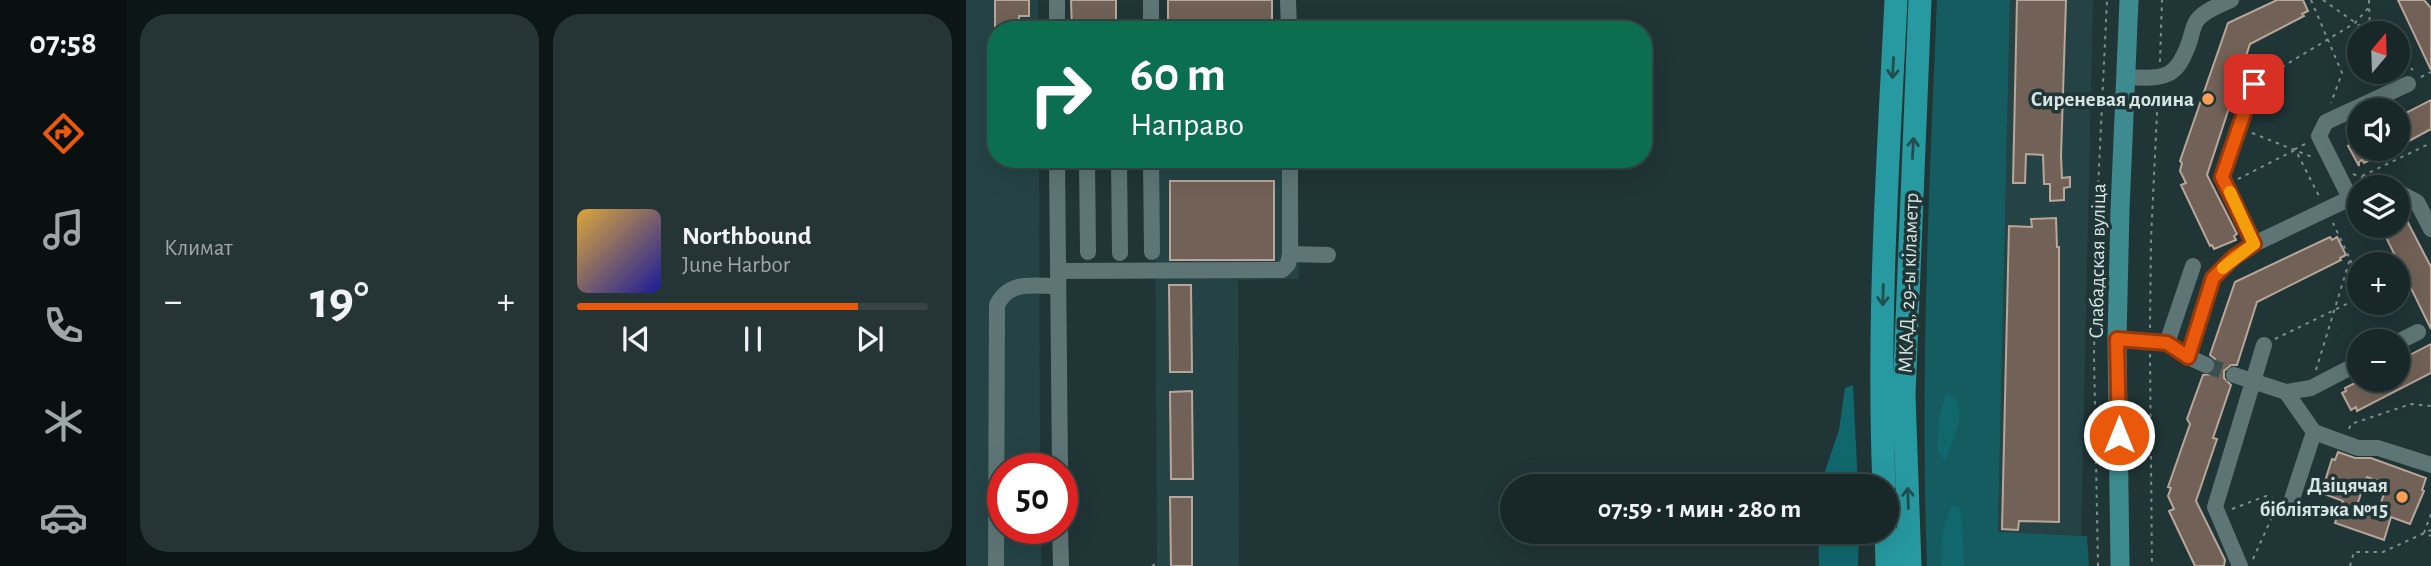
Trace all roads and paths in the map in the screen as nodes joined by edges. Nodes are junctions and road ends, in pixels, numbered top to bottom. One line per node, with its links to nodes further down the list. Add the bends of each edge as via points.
1 (1057, 0): 13 (lane)
2 (1151, 0): 14 (lane)
3 (1288, 0): 15 (lane)
4 (1896, 0): 66 (highway, МКАД, 29-ы кіламетр, one-way to 66, via 1880,399)
5 (1920, 0): 80 (highway, МКАД, 29-ы кіламетр, one-way to 5, via 1904,395)
6 (2107, 0): 20 (path)
7 (2129, 0): 23 (main road, Слабадская вуліца)
8 (2162, 0): 24 (path)
9 (2231, 0): 24 (lane, via 2195,22 2183,60)
10 (2323, 0): 16 (path)
11 (2369, 0): 12 (path)
12 (2370, 6): 17 (path); 18 (path)
13 (1057, 21)
14 (1151, 21)
15 (1289, 21)
16 (2352, 21)
17 (2357, 21)
18 (2370, 21)
19 (2347, 28): 26 (path)
20 (2105, 46): 21 (path); 81 (path, via 2094,355)
21 (2113, 47)
22 (2431, 72): 25 (path)
23 (2127, 77): 24 (lane); 52 (main road, Слабадская вуліца)
24 (2159, 78): 53 (path, via 2151,239)
25 (2414, 80): 30 (lane, via 2326,122 2319,136)
26 (2254, 84): 27 (lane)
27 (2239, 128): 29 (path); 36 (lane, via 2222,177)
28 (2431, 143): 30 (path, via 2361,177)
29 (2295, 149): 30 (path); 36 (path)
30 (2333, 166): 37 (lane)
31 (1057, 168): 48 (lane)
32 (1087, 168): 42 (lane)
33 (1119, 168): 44 (lane)
34 (1152, 168): 43 (lane)
35 (1290, 168): 45 (lane)
36 (2226, 185): 41 (lane)
37 (2347, 185)
38 (2410, 198): 40 (lane, via 2417,201)
39 (2347, 200): 41 (lane)
40 (2431, 229)
41 (2254, 244): 55 (lane, via 2213,278)
42 (1088, 252)
43 (1152, 252)
44 (1120, 253)
45 (1290, 254): 46 (lane); 48 (lane, via 1288,264 1273,272)
46 (1328, 255)
47 (2193, 266): 53 (lane)
48 (1057, 279): 64 (lane); 76 (lane, via 1014,287 1002,293 997,305)
49 (2347, 304): 54 (path)
50 (2418, 332): 51 (lane)
51 (2410, 336)
52 (2117, 339): 53 (lane); 82 (main road, Слабадская вуліца)
53 (2158, 342): 55 (lane); 83 (path)
54 (2264, 345): 59 (lane)
55 (2188, 357): 56 (lane)
56 (2206, 365)
57 (2347, 369): 60 (lane, via 2311,388)
58 (2234, 375): 59 (lane)
59 (2252, 383): 60 (lane); 68 (lane, via 2215,507)
60 (2286, 392): 62 (lane)
61 (2431, 406): 63 (path, via 2411,404 2351,424)
62 (2314, 432): 63 (lane); 67 (lane)
63 (2344, 443): 65 (lane, via 2378,447)
64 (1060, 453)
65 (2431, 465)
66 (1883, 474)
67 (2290, 505)
68 (2218, 514): 84 (lane); 85 (path, via 2266,496 2279,501)
69 (2431, 514): 71 (path)
70 (2431, 530): 71 (path)
71 (2424, 533): 72 (path); 86 (path, via 2383,552 2354,552)
72 (2431, 536)
73 (1060, 544): 77 (lane)
74 (1886, 544): 79 (highway)
75 (1157, 563): 78 (path)
76 (996, 566)
77 (1061, 566)
78 (1152, 566)
79 (1887, 566)
80 (1910, 566)
81 (2098, 566)
82 (2120, 566)
83 (2152, 566)
84 (2240, 566)
85 (2250, 566)
86 (2350, 566)

